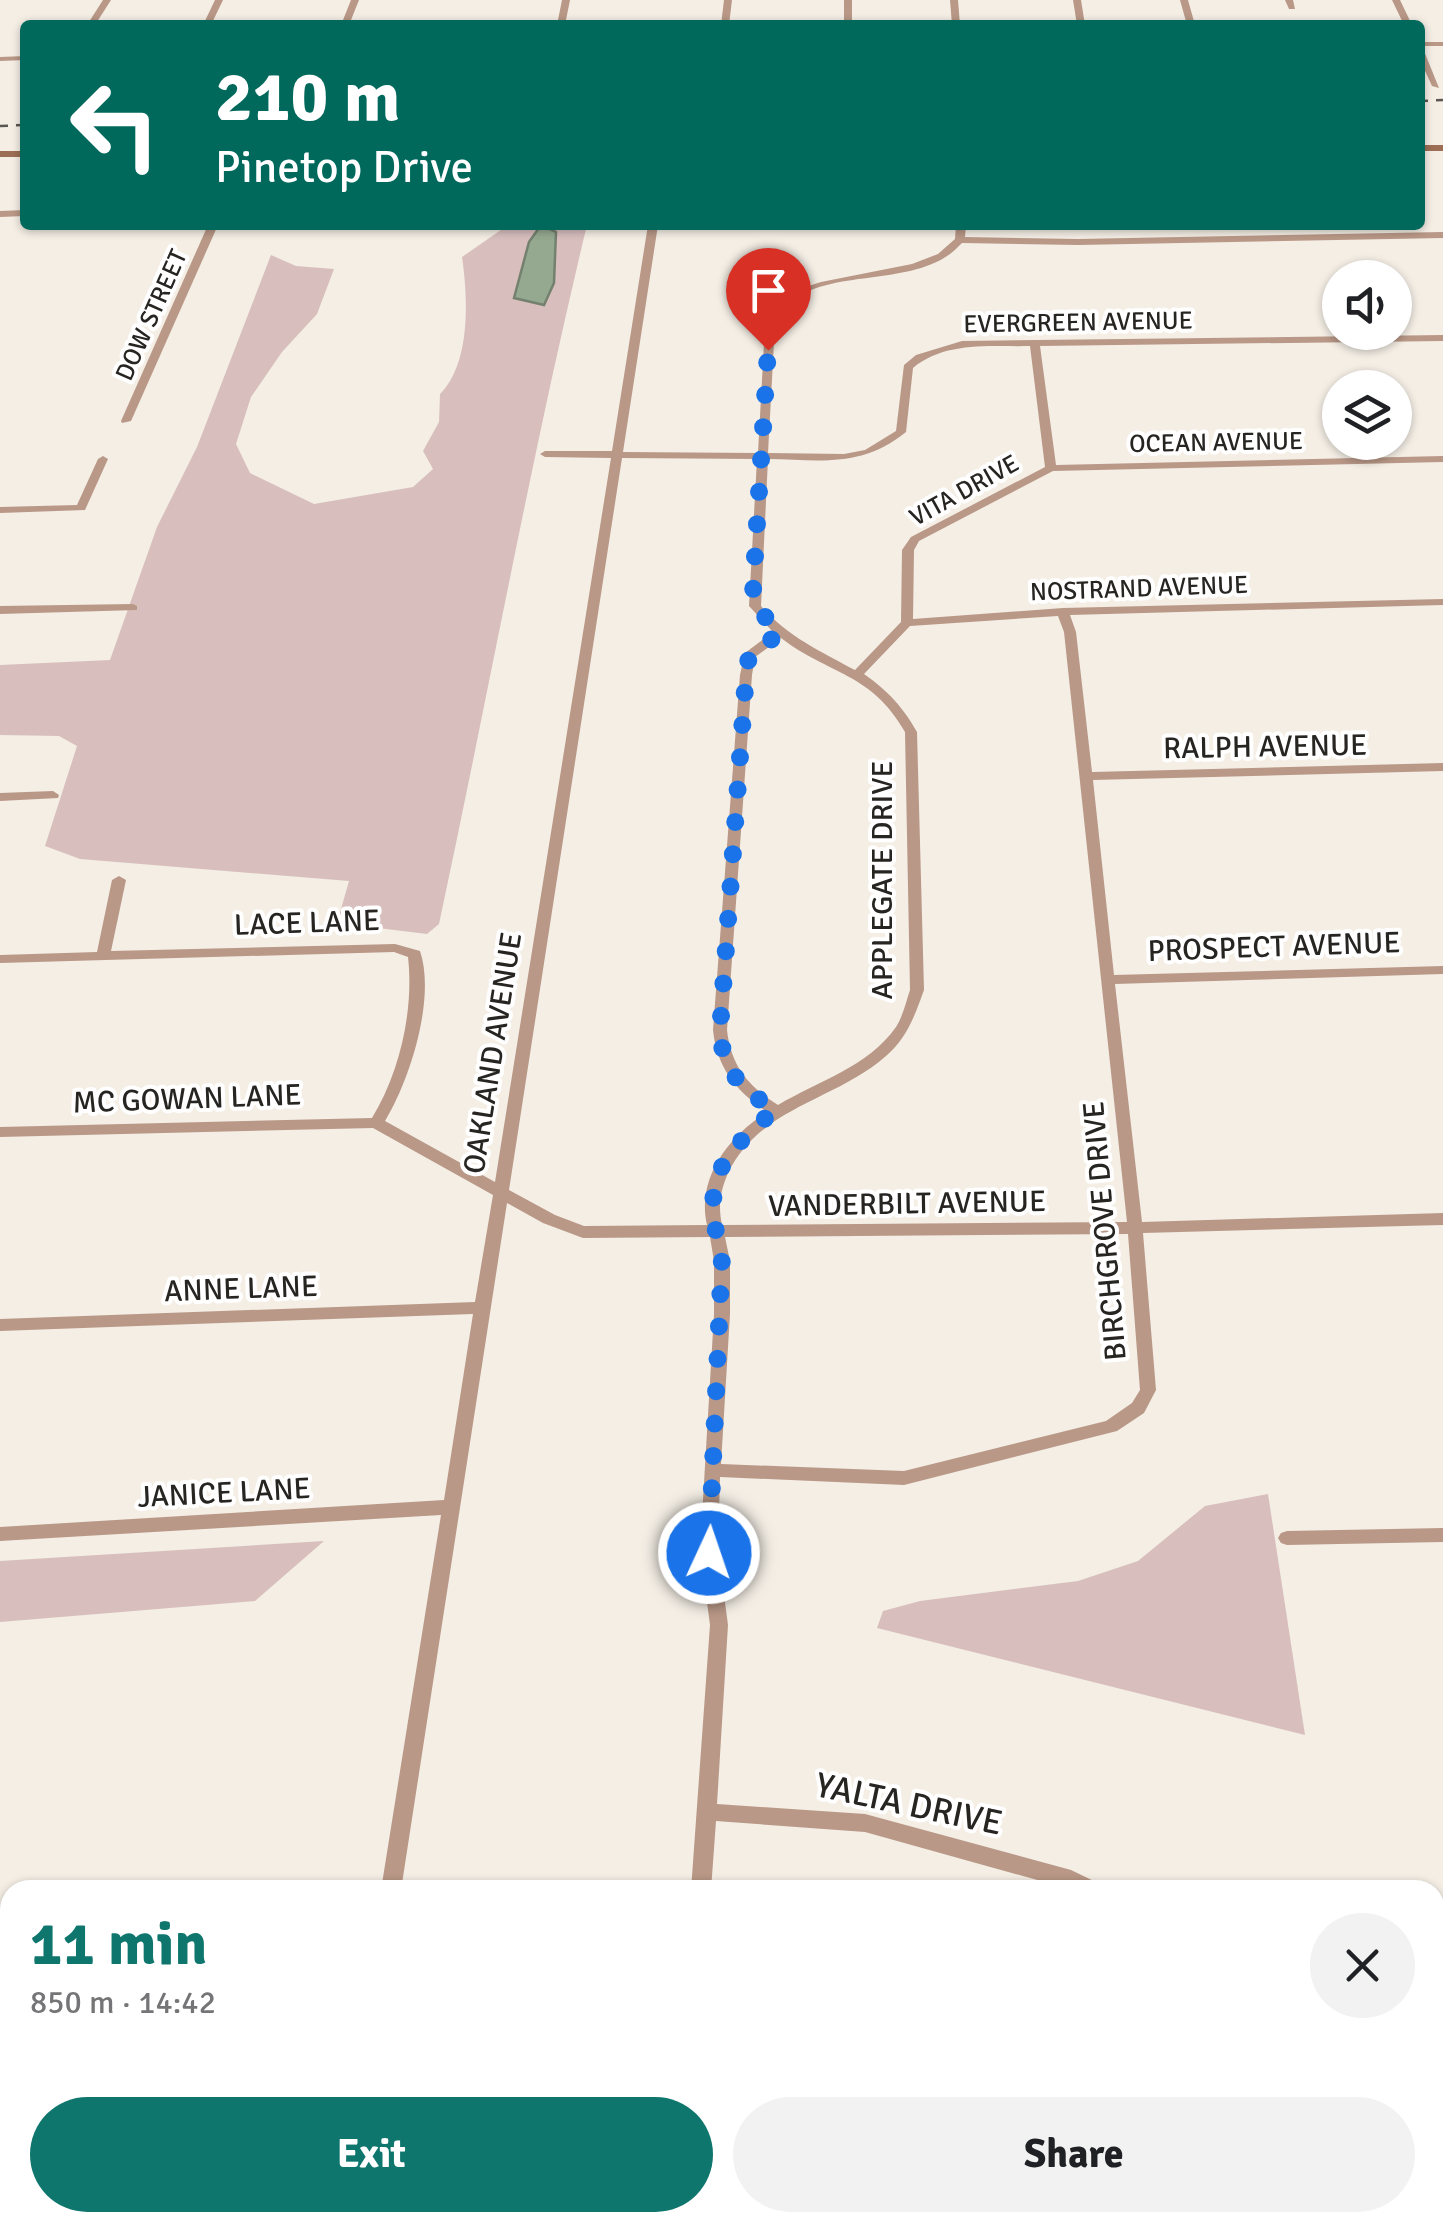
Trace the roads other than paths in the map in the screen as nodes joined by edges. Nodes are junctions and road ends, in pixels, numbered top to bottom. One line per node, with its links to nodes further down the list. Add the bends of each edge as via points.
1 (1425, 60): 2 (street)
2 (1436, 86)
3 (211, 230): 9 (street, DOW STREET)
4 (652, 230): 11 (street, OAKLAND AVENUE)
5 (960, 232): 6 (street, via 1078,242); 13 (street, APPLEGATE DRIVE, via 935,262 808,289 773,311)
6 (1443, 235)
7 (1443, 338): 8 (street, EVERGREEN AVENUE)
8 (1035, 344): 13 (street, EVERGREEN AVENUE, via 962,344 920,357 904,380 901,432 868,452); 15 (street, VITA DRIVE)
9 (126, 421)
10 (545, 454): 11 (street, EVERGREEN AVENUE)
11 (616, 455): 13 (street, EVERGREEN AVENUE); 36 (street, OAKLAND AVENUE)
12 (103, 458): 16 (street, via 81,508)
13 (762, 458): 22 (street, APPLEGATE DRIVE, via 753,587 755,606)
14 (1443, 459): 15 (street, OCEAN AVENUE)
15 (1050, 468): 21 (street, VITA DRIVE, via 915,539 908,550)
16 (0, 510)
17 (1443, 602): 20 (street, NOSTRAND AVENUE)
18 (133, 608): 19 (street)
19 (0, 610)
20 (1064, 612): 21 (street, NOSTRAND AVENUE); 25 (street, BIRCHGROVE DRIVE)
21 (908, 623): 23 (street)
22 (780, 633): 23 (street, APPLEGATE DRIVE); 33 (street, via 749,656 746,675 720,1030 721,1055 732,1076)
23 (858, 673): 33 (street, APPLEGATE DRIVE, via 902,708 912,732 913,1013 883,1053 859,1070)
24 (1443, 767): 25 (street, RALPH AVENUE)
25 (1087, 776): 32 (street, BIRCHGROVE DRIVE)
26 (54, 795): 27 (street)
27 (0, 797)
28 (119, 880): 29 (street)
29 (103, 955): 30 (street, LACE LANE); 34 (street, LACE LANE, via 395,948 415,954 420,978 393,1101)
30 (0, 959)
31 (1443, 970): 32 (street, PROSPECT AVENUE)
32 (1108, 980): 38 (street, BIRCHGROVE DRIVE)
33 (775, 1110): 39 (street, APPLEGATE DRIVE, via 727,1158 710,1211)
34 (376, 1123): 35 (street, MC GOWAN LANE); 36 (street)
35 (0, 1132)
36 (501, 1192): 39 (street, VANDERBILT AVENUE, via 583,1232); 40 (street, OAKLAND AVENUE)
37 (1443, 1219): 38 (street, VANDERBILT AVENUE)
38 (1135, 1228): 39 (street, VANDERBILT AVENUE); 42 (street, BIRCHGROVE DRIVE, via 1148,1390 1138,1408 1111,1426 904,1478)
39 (716, 1234): 42 (street, APPLEGATE DRIVE, via 722,1295)
40 (483, 1308): 41 (street, ANNE LANE); 43 (street, OAKLAND AVENUE)
41 (0, 1325)
42 (713, 1470): 47 (street, APPLEGATE DRIVE, via 709,1553 720,1620)
43 (452, 1507): 44 (street, JANICE LANE); 48 (street, OAKLAND AVENUE)
44 (0, 1534)
45 (1443, 1534): 46 (street)
46 (1287, 1538)
47 (706, 1812): 49 (street, APPLEGATE DRIVE); 50 (street, YALTA DRIVE, via 865,1823)
48 (393, 1880)
49 (702, 1880)
50 (1074, 1880)

